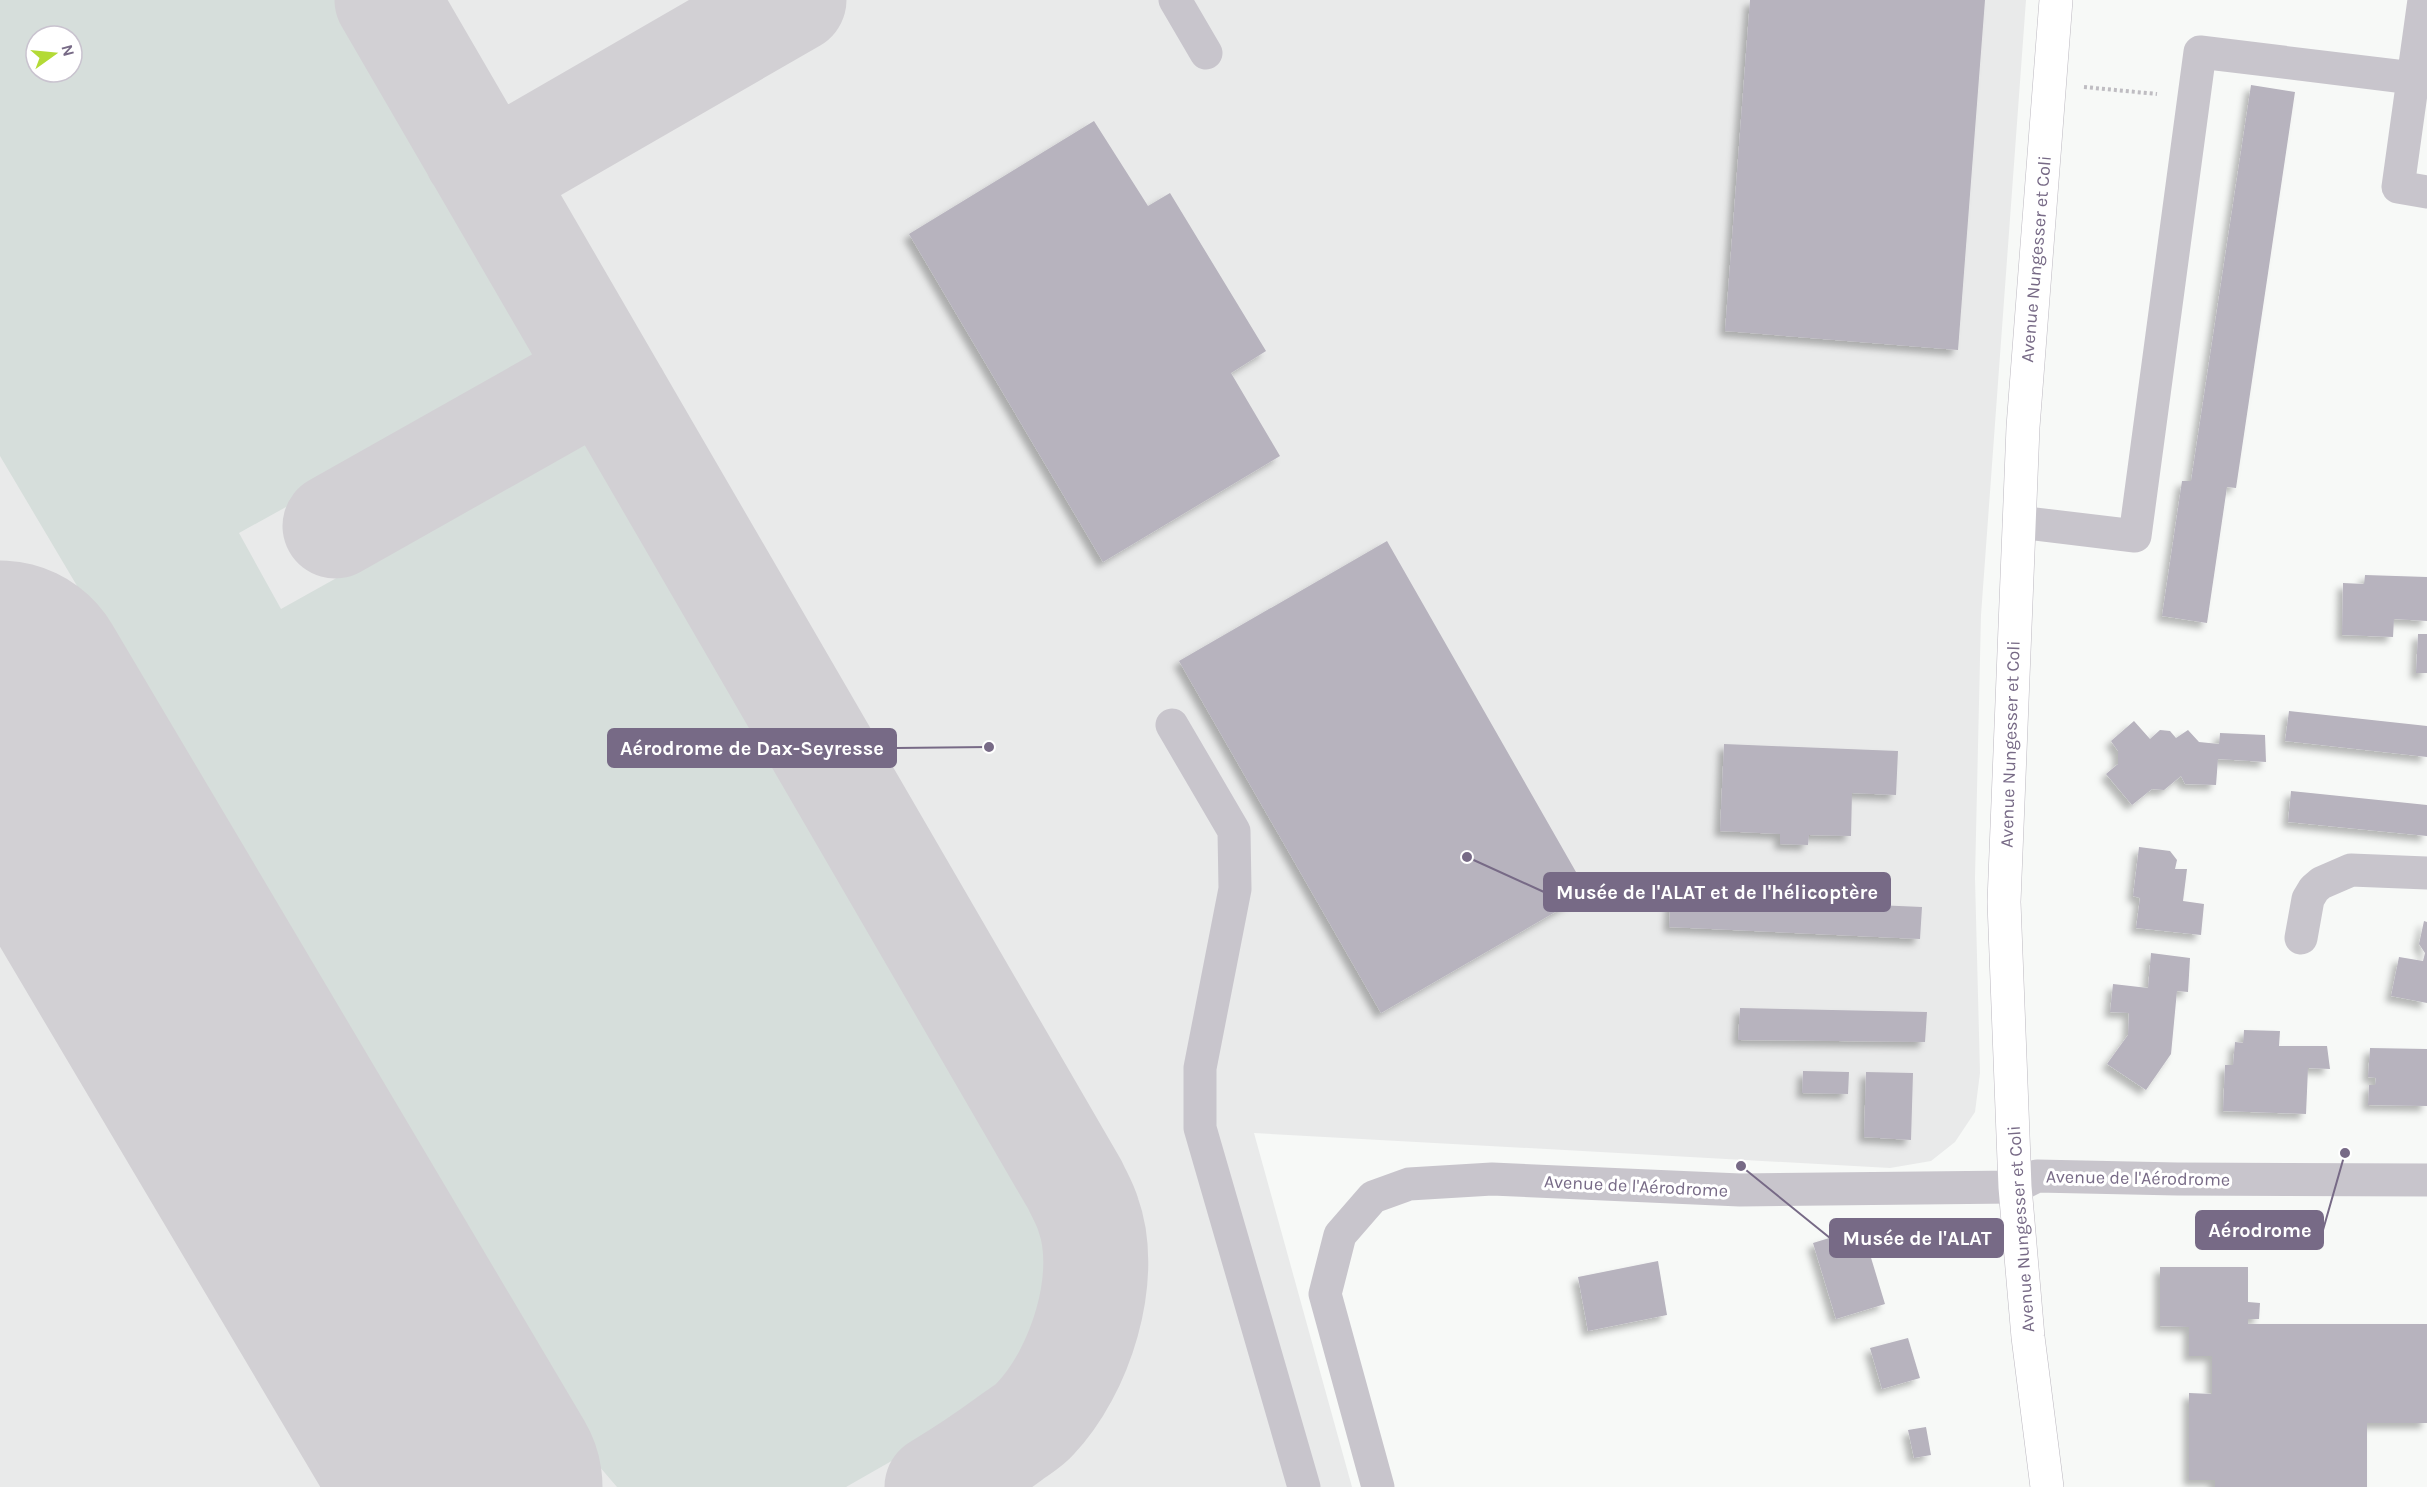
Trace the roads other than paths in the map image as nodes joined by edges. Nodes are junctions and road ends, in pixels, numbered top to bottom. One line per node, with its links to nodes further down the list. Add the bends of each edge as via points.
1 (1175, 0): 4 (street)
2 (2056, 0): 7 (main road, Avenue Nungesser et Coli)
3 (2424, 0): 5 (street)
4 (1206, 52)
5 (2413, 78): 6 (street, via 2398,187); 7 (street, via 2200,52 2135,536)
6 (2427, 192)
7 (2019, 522): 12 (main road, Avenue Nungesser et Coli, via 2004,902)
8 (1172, 725): 13 (street, via 1234,831 1235,889 1200,1068 1200,1128)
9 (2427, 873): 10 (street, via 2351,870 2321,883 2308,899)
10 (2301, 938)
11 (2427, 1180): 12 (street, Avenue de l'Aérodrome, via 2037,1176)
12 (2015, 1187): 14 (street, Avenue de l'Aérodrome, via 1740,1190 1492,1179 1409,1184 1373,1197 1340,1235 1325,1294); 15 (main road, Avenue Nungesser et Coli)
13 (1304, 1487)
14 (1378, 1487)
15 (2047, 1487)

